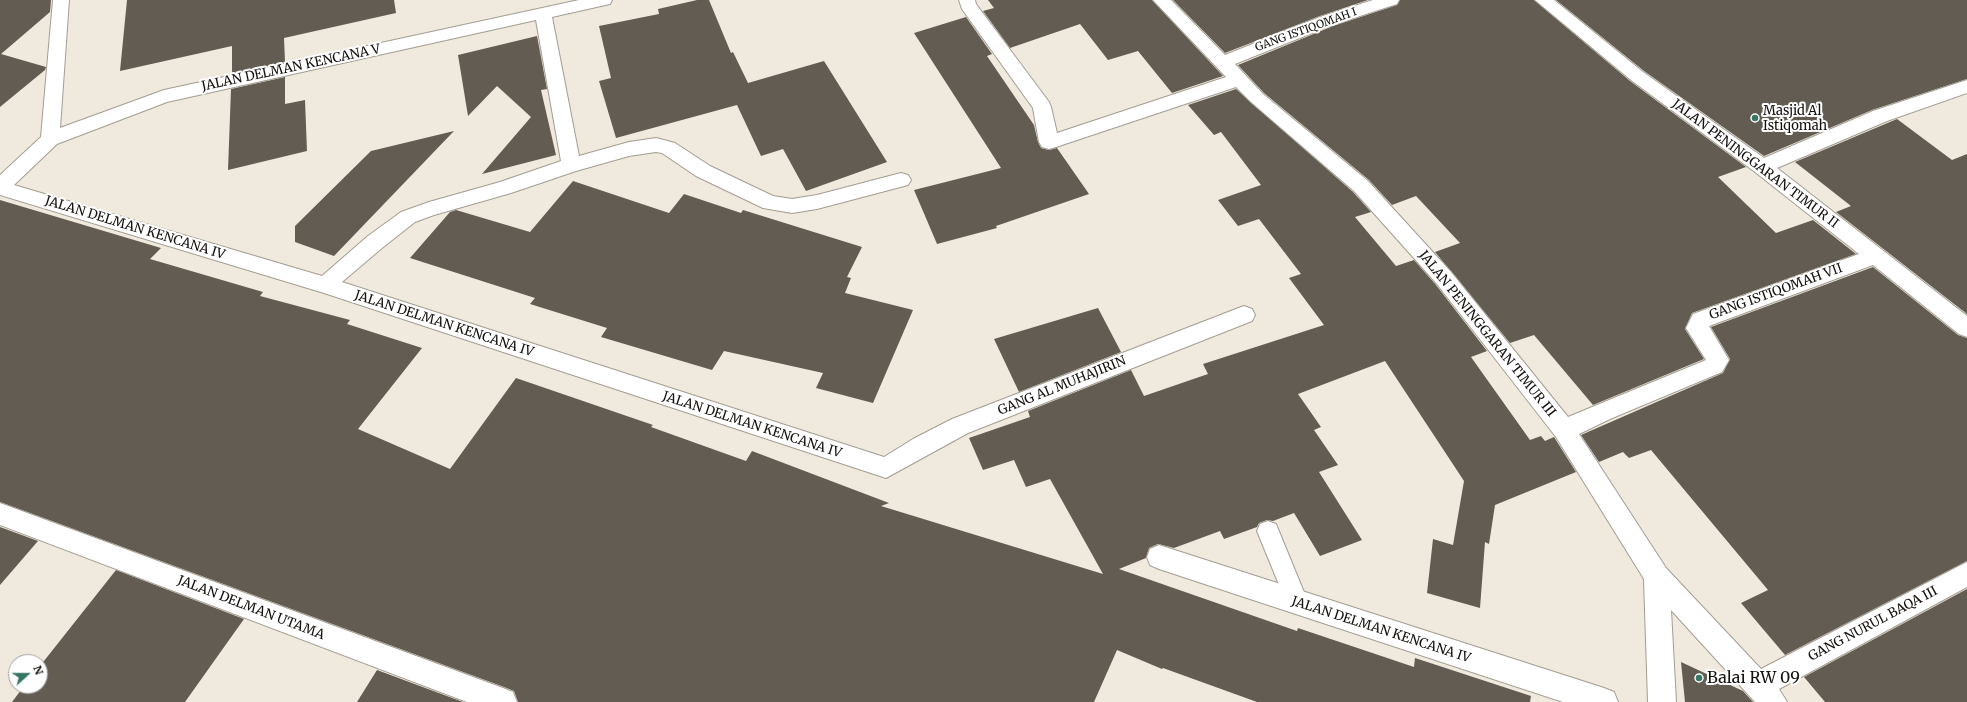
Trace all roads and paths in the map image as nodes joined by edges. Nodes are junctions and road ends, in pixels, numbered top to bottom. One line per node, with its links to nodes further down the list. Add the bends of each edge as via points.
1 (61, 0): 11 (street)
2 (604, 0): 7 (street, JALAN DELMAN KENCANA V)
3 (967, 0): 9 (street, via 968,5 1042,107 1049,142)
4 (1161, 0): 8 (street, JALAN PENINGGARAN TIMUR III)
5 (1391, 0): 8 (street, GANG ISTIQOMAH I, via 1326,21)
6 (1543, 0): 13 (street, JALAN PENINGGARAN TIMUR II, via 1637,76)
7 (543, 13): 11 (street, JALAN DELMAN KENCANA V, via 164,96); 12 (street)
8 (1221, 62): 9 (street, JALAN PENINGGARAN TIMUR III)
9 (1238, 80): 20 (street, JALAN PENINGGARAN TIMUR III, via 1361,186 1444,278)
10 (1967, 86): 13 (street, via 1880,116)
11 (50, 139): 15 (street, JALAN DELMAN KENCANA V)
12 (571, 165): 14 (street, via 629,149 656,145 668,148 703,171 770,203 792,206); 17 (street, via 408,217)
13 (1762, 167): 16 (street, JALAN PENINGGARAN TIMUR II)
14 (901, 180)
15 (0, 187): 17 (street, JALAN DELMAN KENCANA IV)
16 (1876, 256): 19 (street, JALAN PENINGGARAN TIMUR II); 20 (street, GANG ISTIQOMAH VII, via 1701,320 1697,328 1718,360 1714,366)
17 (325, 285): 21 (street, JALAN DELMAN KENCANA IV)
18 (1244, 315): 21 (street, GANG AL MUHAJIRIN, via 960,426)
19 (1967, 328)
20 (1564, 430): 26 (street, JALAN PENINGGARAN TIMUR III)
21 (886, 468)
22 (0, 514): 29 (street, JALAN DELMAN UTAMA)
23 (1268, 531): 27 (lane)
24 (1158, 557): 27 (street, JALAN DELMAN KENCANA IV)
25 (1967, 574): 28 (street, GANG NURUL BAQA III)
26 (1657, 576): 28 (street, JALAN PENINGGARAN TIMUR III); 31 (street)
27 (1297, 602): 30 (street, JALAN DELMAN KENCANA IV)
28 (1765, 694)
29 (503, 702)
30 (1604, 702)
31 (1662, 702)

